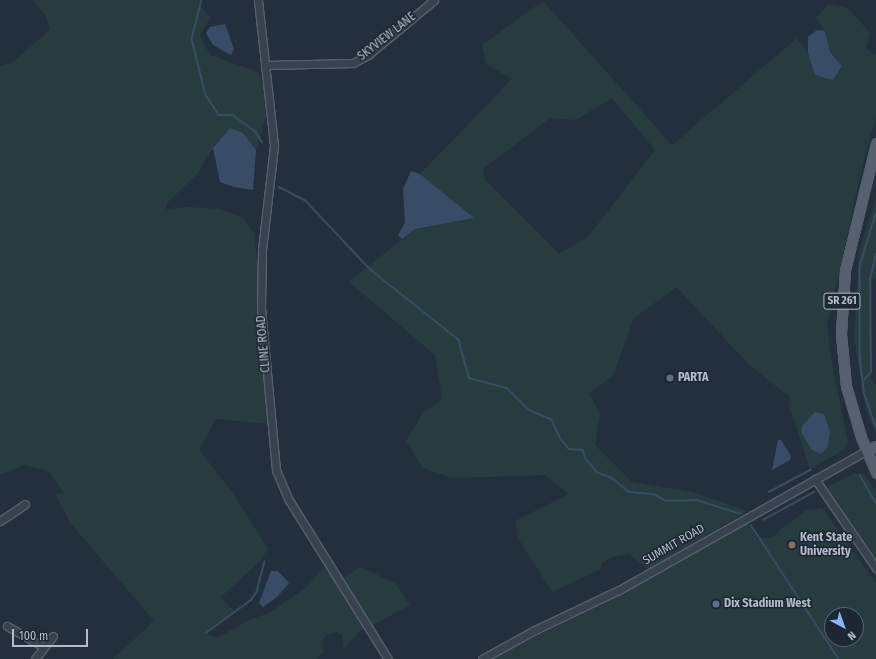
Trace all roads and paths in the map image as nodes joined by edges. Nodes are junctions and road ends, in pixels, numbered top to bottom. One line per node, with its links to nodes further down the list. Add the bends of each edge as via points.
1 (258, 0): 3 (street, CLINE ROAD)
2 (434, 0): 3 (street, SKYVIEW LANE, via 368,55 353,63)
3 (265, 65): 16 (street, CLINE ROAD, via 274,146 262,250 261,308 276,470 289,500)
4 (876, 143): 6 (main road, SR 261, via 846,264 841,327 846,386)
5 (876, 446): 6 (main road, SUMMIT ROAD)
6 (866, 451): 7 (main road, SR 261); 8 (street, SUMMIT ROAD)
7 (876, 473)
8 (815, 479): 11 (street); 17 (street, SUMMIT ROAD, via 619,590 535,630)
9 (25, 504): 10 (street)
10 (0, 521)
11 (876, 568)
12 (7, 626): 14 (street)
13 (53, 636): 14 (street)
14 (42, 646): 15 (street)
15 (35, 659)
16 (388, 659)
17 (482, 659)

